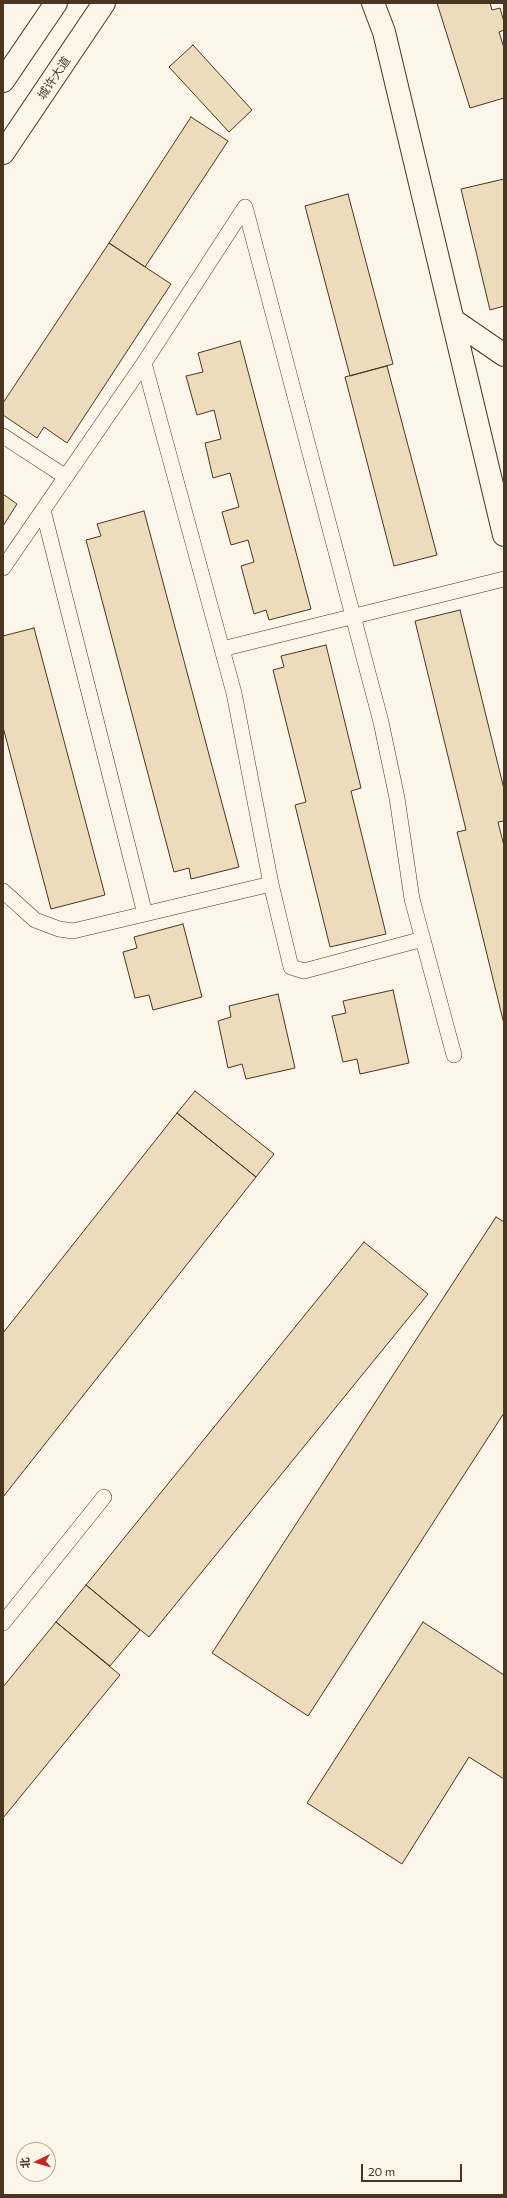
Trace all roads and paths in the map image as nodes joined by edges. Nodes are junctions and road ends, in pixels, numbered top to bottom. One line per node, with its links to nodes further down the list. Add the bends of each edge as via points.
1 (56, 3): 4 (street)
2 (104, 3): 5 (street, 城许大道)
3 (373, 3): 6 (street, via 384,32)
4 (3, 81)
5 (3, 153)
6 (453, 320): 7 (street); 12 (street)
7 (504, 355)
8 (144, 363): 10 (lane); 15 (lane, via 245,207); 16 (lane)
9 (3, 436): 10 (lane)
10 (66, 477): 11 (lane)
11 (43, 510): 13 (lane); 19 (lane)
12 (504, 536)
13 (3, 568)
14 (504, 579): 15 (lane)
15 (353, 616): 16 (lane); 20 (lane, via 384,737 397,798 412,898)
16 (222, 649): 17 (lane, via 234,694)
17 (271, 884): 19 (lane); 20 (lane, via 291,967 304,971)
18 (3, 892): 19 (lane, via 35,920 59,929 73,931)
19 (145, 914)
20 (423, 939): 21 (lane)
21 (454, 1055)
22 (104, 1497): 23 (lane)
23 (3, 1623)

